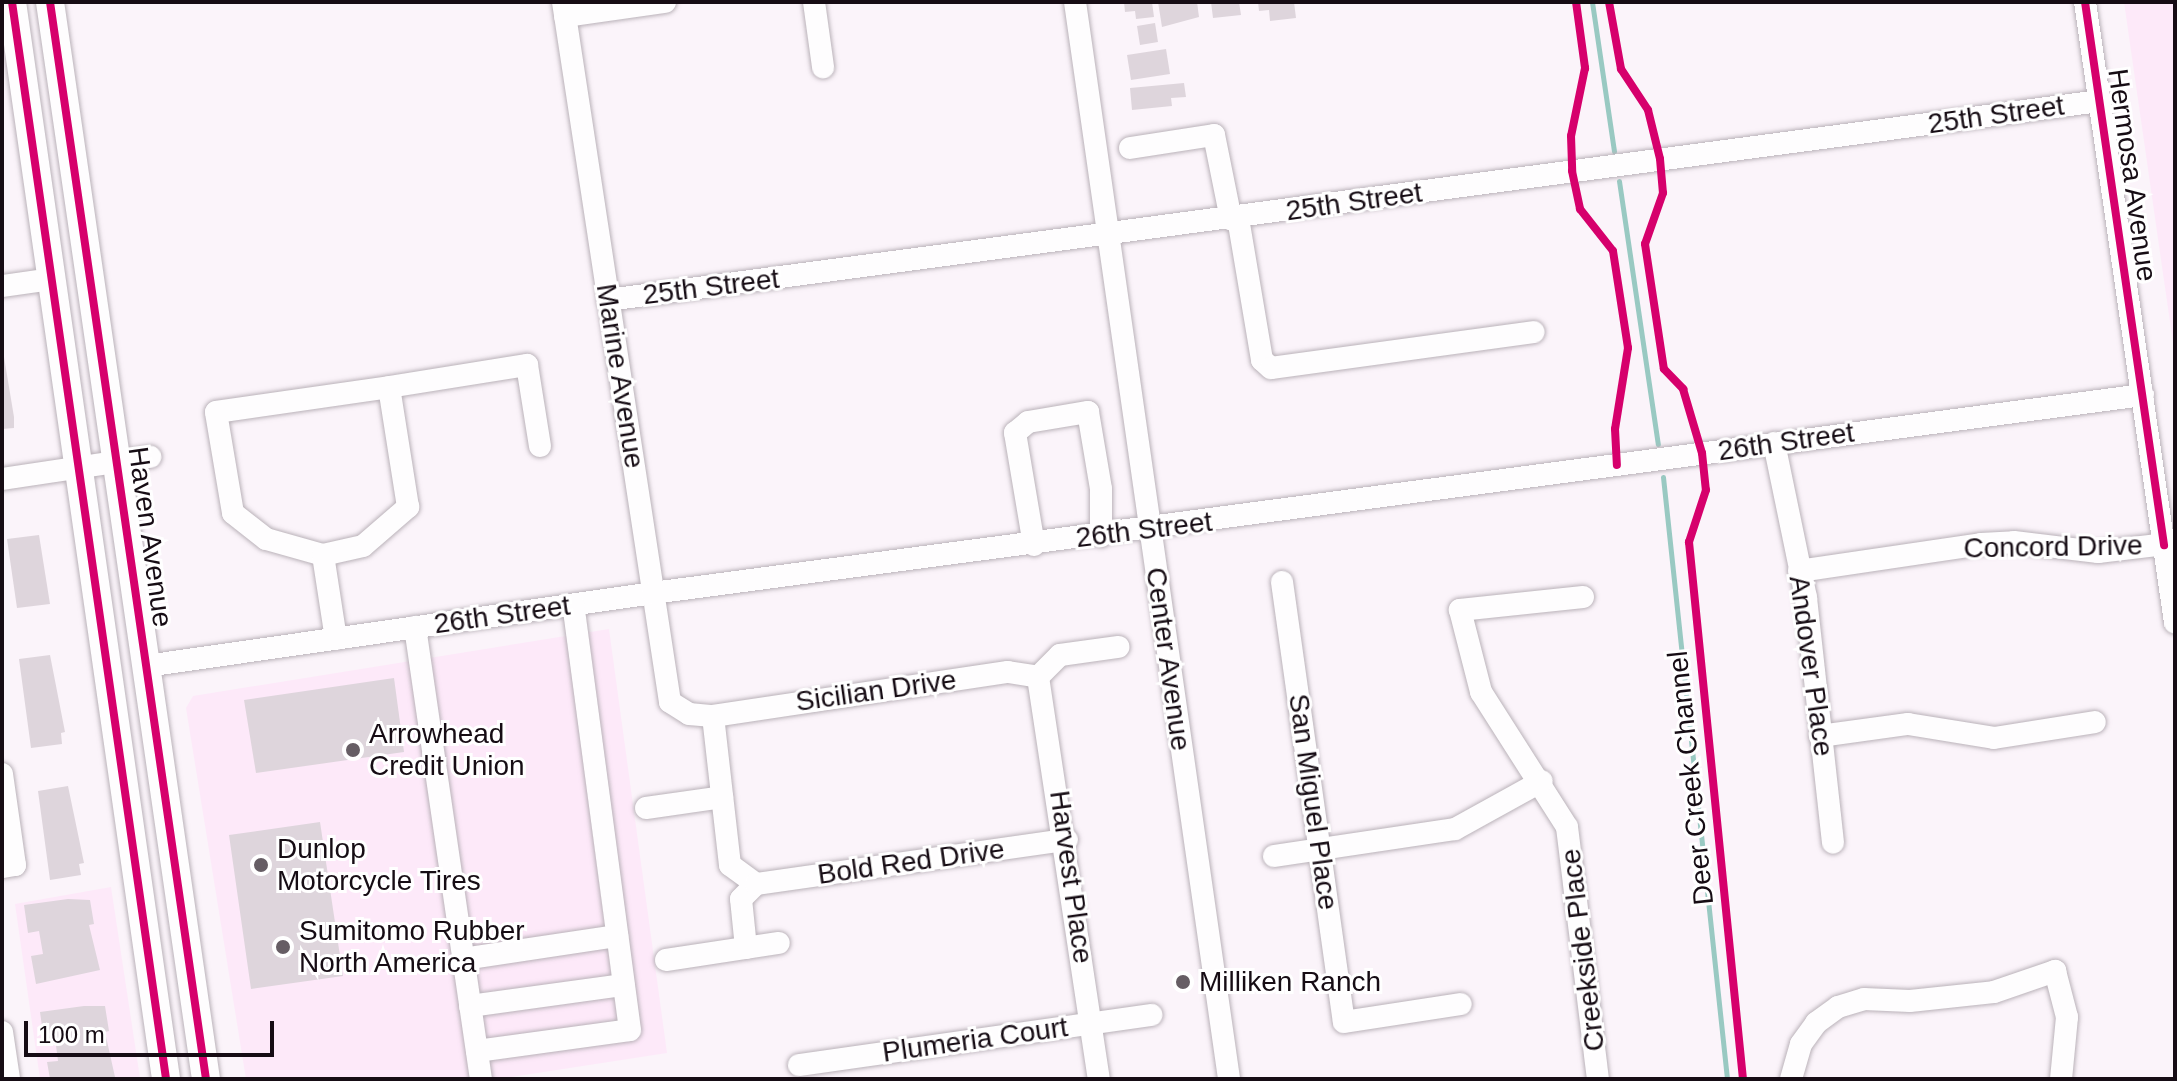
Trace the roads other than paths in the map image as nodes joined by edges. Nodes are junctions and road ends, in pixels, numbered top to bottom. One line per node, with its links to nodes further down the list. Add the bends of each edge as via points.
1 (12, 2): 13 (main road)
2 (50, 2): 22 (main road, Haven Avenue)
3 (665, 2): 7 (street)
4 (814, 2): 8 (street)
5 (1075, 2): 12 (street, Center Avenue)
6 (2085, 2): 9 (street, Hermosa Avenue)
7 (564, 9): 15 (street, Marine Avenue)
8 (823, 67)
9 (2099, 101): 11 (street, 25th Street); 18 (street, Hermosa Avenue)
10 (1130, 148): 11 (street, via 1214,135)
11 (1235, 219): 12 (street, 25th Street); 16 (street, via 1262,360 1271,368)
12 (1108, 236): 15 (street, 25th Street); 25 (street, Center Avenue)
13 (51, 279): 14 (street); 23 (main road)
14 (2, 286)
15 (608, 300): 32 (street, Marine Avenue)
16 (1534, 332)
17 (389, 387): 20 (street, via 527,365); 29 (street, via 408,507 363,546); 29 (street, via 216,412 233,513 266,539)
18 (2143, 395): 19 (street, 26th Street); 27 (street, Hermosa Avenue)
19 (1774, 443): 25 (street, 26th Street); 30 (street, Andover Place)
20 (540, 446)
21 (150, 457): 22 (street)
22 (117, 462): 23 (street); 39 (main road, Haven Avenue)
23 (79, 468): 24 (street); 68 (main road)
24 (2, 479)
25 (1150, 530): 26 (street, 26th Street); 72 (street, Center Avenue)
26 (1101, 536): 28 (street, 26th Street); 28 (street, via 1101,489 1088,412 1028,422 1015,433)
27 (2170, 544): 30 (street, Concord Drive, via 2098,552 2014,542 1981,544); 35 (street, Hermosa Avenue)
28 (1034, 545): 32 (street, 26th Street)
29 (323, 555): 37 (street)
30 (1799, 571): 43 (street, Andover Place)
31 (1282, 582): 50 (street, San Miguel Place)
32 (653, 593): 34 (street, 26th Street); 41 (street, Marine Avenue, via 668,698 682,711)
33 (1583, 597): 45 (street, Creekside Place, via 1460,610 1481,692)
34 (573, 605): 36 (street, 26th Street); 54 (street)
35 (2175, 623)
36 (415, 627): 37 (street, 26th Street); 57 (street)
37 (336, 639): 39 (street, 26th Street)
38 (1118, 647): 40 (street, via 1060,655)
39 (146, 666): 69 (main road, Haven Avenue)
40 (1038, 677): 41 (street, Sicilian Drive, via 1008,672); 48 (street, Harvest Place)
41 (713, 716): 46 (street)
42 (2095, 722): 43 (street, via 1994,738 1908,724)
43 (1820, 736): 49 (street, Andover Place)
44 (2, 774): 52 (street, via 15,865)
45 (1542, 781): 50 (street, via 1455,829); 73 (street, Creekside Place, via 1573,849)
46 (722, 797): 47 (street); 53 (street, via 730,865)
47 (646, 808)
48 (1067, 840): 53 (street, Bold Red Drive); 63 (street, Harvest Place)
49 (1833, 843)
50 (1320, 850): 51 (street); 60 (street, San Miguel Place, via 1344,1022)
51 (1274, 856)
52 (2, 867)
53 (756, 884): 56 (street, via 741,899)
54 (617, 936): 57 (street); 59 (street)
55 (779, 943): 56 (street)
56 (746, 948): 58 (street)
57 (463, 959): 61 (street)
58 (666, 960)
59 (624, 985): 61 (street); 65 (street, via 630,1030)
60 (1461, 1004)
61 (470, 1006): 65 (street)
62 (1151, 1015): 63 (street, Plumeria Court)
63 (1092, 1023): 66 (street, Plumeria Court); 71 (street, Harvest Place)
64 (2, 1032): 67 (street)
65 (477, 1051): 70 (street)
66 (799, 1065)
67 (9, 1079)
68 (166, 1079)
69 (206, 1079)
70 (481, 1079)
71 (1099, 1079)
72 (1229, 1079)
73 (1598, 1079)
74 (1791, 1079): 75 (street, via 1801,1044 1816,1023 1838,1007 1864,999 1910,1001 1994,992 2055,971 2067,1017)
75 (2061, 1079)

